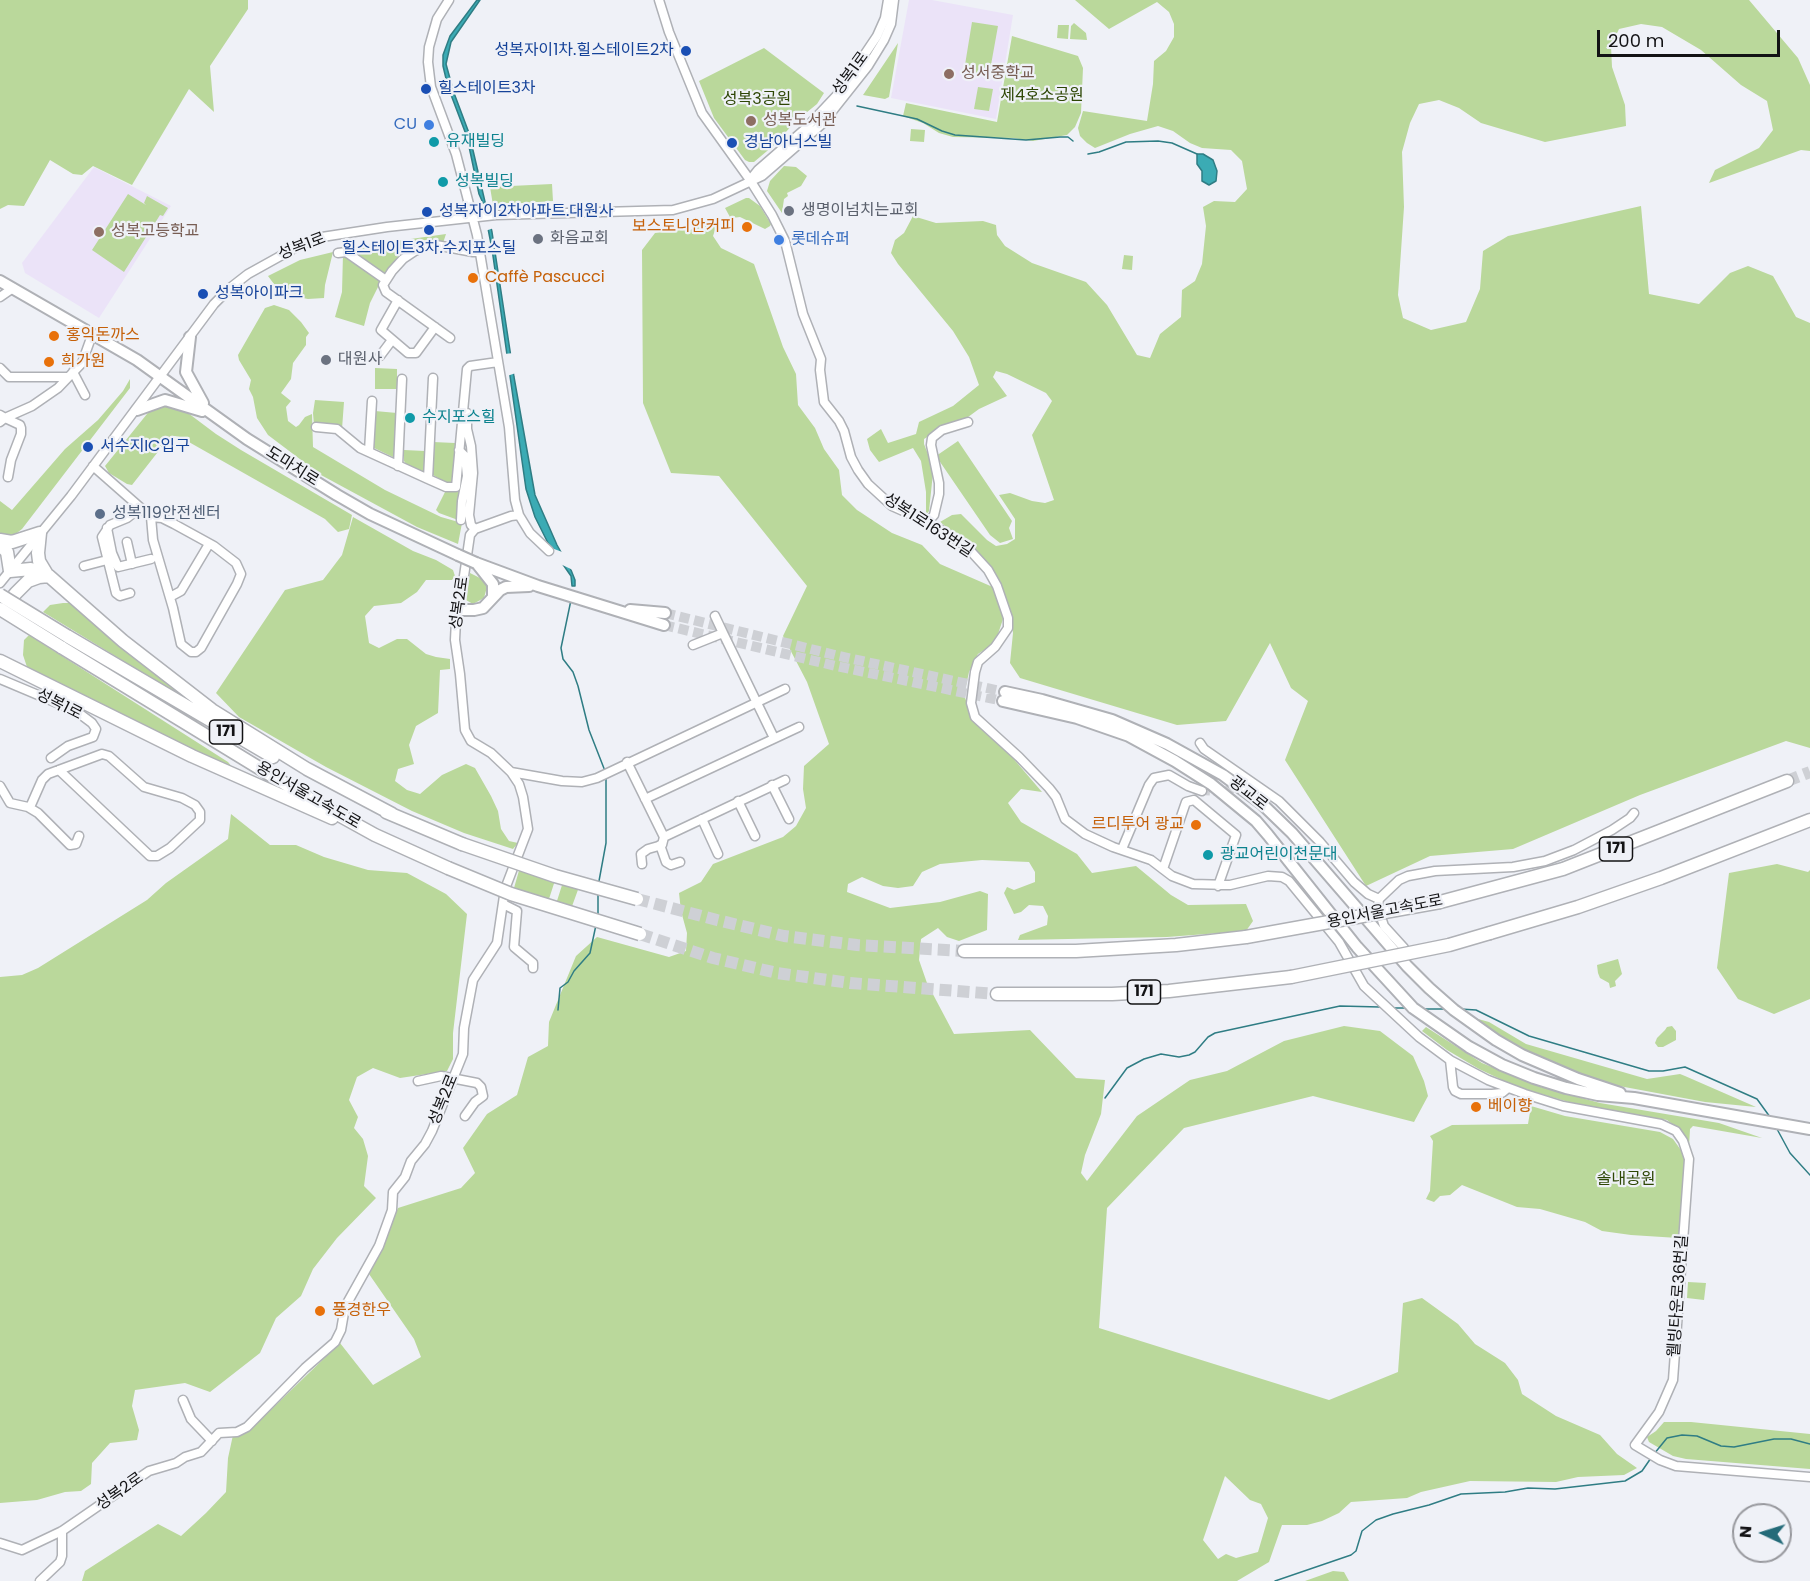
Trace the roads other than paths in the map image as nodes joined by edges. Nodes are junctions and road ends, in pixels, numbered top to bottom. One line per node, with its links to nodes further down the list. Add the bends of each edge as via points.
1 (449, 0): 8 (street, via 433,31 429,74)
2 (659, 0): 7 (street, 성복1로163번길, via 702,113)
3 (894, 0): 6 (street, 성복1로)
4 (900, 0): 6 (street, 성복1로, via 896,21)
5 (886, 3): 7 (street, 성복1로, via 877,36 838,94)
6 (888, 32): 7 (street, 성복1로, via 868,66 822,124 762,176)
7 (750, 180): 8 (street, 성복1로, via 713,199 673,210); 46 (street, 성복1로163번길, via 785,241 803,314 821,359 824,402 844,431 851,457 868,484 892,506)
8 (476, 217): 9 (street); 18 (street, 성복1로, via 322,237 302,244 230,288)
9 (480, 252): 11 (street, via 428,245 404,259); 22 (street)
10 (338, 253): 11 (street, via 346,252)
11 (386, 280): 15 (street, via 386,292)
12 (0, 281): 13 (main road, 도마치로)
13 (13, 288): 14 (street); 17 (main road, 도마치로)
14 (0, 297)
15 (398, 300): 16 (street); 20 (street, via 381,330)
16 (435, 327): 19 (street); 20 (street, via 416,353)
17 (92, 335): 24 (street, via 86,356); 25 (main road, 도마치로)
18 (190, 337): 25 (street, 성복1로); 32 (main road, via 186,372)
19 (450, 338)
20 (392, 340): 21 (street)
21 (380, 356)
22 (498, 362): 28 (street, via 470,366); 43 (street)
23 (0, 368): 24 (street, via 9,377)
24 (70, 375): 29 (street); 33 (street, via 32,406)
25 (160, 375): 31 (street, 성복1로); 32 (main road, 도마치로)
26 (433, 378): 40 (street)
27 (402, 379): 38 (street)
28 (464, 381): 41 (street, via 459,450); 48 (street, 성복2로, via 468,386 467,429 473,473 469,515)
29 (85, 395)
30 (372, 401): 36 (street)
31 (136, 410): 32 (main road, via 165,400); 37 (street, 성복1로)
32 (210, 414): 57 (main road, 도마치로, bridge, via 369,514)
33 (2, 418): 39 (street, via 21,428)
34 (968, 422): 46 (street, via 942,430 932,438 939,494 934,515)
35 (316, 427): 36 (street, via 337,429)
36 (369, 451): 38 (street)
37 (93, 466): 42 (street); 49 (street, 성복1로)
38 (398, 466): 40 (street)
39 (8, 477)
40 (428, 479): 41 (street, via 446,487)
41 (461, 487): 45 (street)
42 (140, 508): 44 (street); 47 (street)
43 (519, 515): 48 (street); 54 (street, via 530,533)
44 (151, 517): 52 (street, via 162,518); 67 (street, via 153,540)
45 (461, 520)
46 (928, 522): 106 (street, 성복1로163번길, via 966,546 988,570 1008,618 1008,628 978,662 971,703 975,717 1049,788 1065,819 1085,834)
47 (107, 528): 56 (street, via 102,537); 58 (street, via 116,565)
48 (475, 529): 70 (street, 성복2로, via 468,540)
49 (40, 533): 50 (highway, via 12,542); 60 (street, 성복1로); 61 (highway, via 39,561)
50 (0, 540)
51 (127, 542): 58 (street)
52 (209, 544): 67 (street, via 181,591); 67 (street, via 236,563 241,574 196,652 181,644)
53 (0, 545): 60 (highway, via 7,552)
54 (549, 551)
55 (151, 559): 58 (street)
56 (107, 560): 59 (street); 64 (street, via 117,596)
57 (476, 562): 63 (main road, 도마치로); 66 (main road, via 493,584)
58 (132, 564)
59 (84, 566)
60 (10, 570): 61 (highway, via 31,569); 62 (street, 성복1로)
61 (49, 576): 72 (highway, via 28,581); 98 (highway, via 123,641 212,710 307,769)
62 (0, 583)
63 (538, 586): 66 (main road, via 506,587); 68 (main road, 도마치로)
64 (130, 593)
65 (0, 595): 76 (highway, 용인서울고속도로 / 171, bridge)
66 (493, 596): 70 (main road, via 479,609)
67 (170, 597)
68 (606, 608): 71 (main road); 74 (main road)
69 (0, 609): 76 (highway, 용인서울고속도로 / 171, bridge)
70 (459, 610): 88 (street, 성복2로, via 455,640 465,730 471,741)
71 (665, 613)
72 (0, 614)
73 (715, 616): 75 (street)
74 (664, 625)
75 (723, 633): 77 (street); 81 (street)
76 (64, 642): 98 (highway, 용인서울고속도로 / 171, via 312,778); 102 (highway, 용인서울고속도로 / 171, via 221,746)
77 (693, 645)
78 (0, 661): 102 (highway, via 192,756)
79 (0, 679): 85 (street, 성복1로, via 76,711 96,729 93,737 68,746)
80 (785, 689): 81 (street)
81 (757, 701): 83 (street); 86 (street)
82 (799, 727): 83 (street)
83 (774, 738): 94 (street)
84 (1200, 743): 113 (street, via 1280,801 1354,882)
85 (51, 758)
86 (627, 762): 88 (street, via 582,782); 94 (street)
87 (59, 770): 87 (street, via 96,755 109,756 144,787 195,805 200,820 170,848 150,856); 96 (street, via 42,780)
88 (511, 772): 114 (street, 성복2로, via 519,784 528,830 509,875)
89 (784, 780): 91 (street)
90 (1787, 781): 117 (highway, 용인서울고속도로 / 171, bridge, via 1563,869 1440,902 1246,938 1076,951)
91 (772, 785): 95 (street); 100 (street)
92 (0, 786): 96 (street, via 9,803)
93 (1202, 791): 106 (street, via 1169,775 1154,778)
94 (645, 799): 105 (street)
95 (738, 801): 99 (street); 104 (street)
96 (28, 807): 103 (street, via 70,845 76,844)
97 (1634, 813): 113 (street, via 1612,830 1558,857 1513,867 1452,869 1408,876 1393,884)
98 (392, 814): 112 (highway, 용인서울고속도로 / 171, bridge, via 462,844)
99 (702, 819): 105 (street); 107 (street)
100 (789, 819)
101 (1810, 820): 119 (highway, 171, bridge, via 1609,897 1449,945 1291,977 1169,991)
102 (375, 835): 115 (highway, 용인서울고속도로 / 171, bridge, via 537,903)
103 (79, 836)
104 (755, 836)
105 (662, 841): 108 (street, via 666,862); 109 (street, via 641,854)
106 (1122, 849): 110 (street, 웰빙타운로36번길)
107 (718, 854)
108 (680, 862)
109 (642, 864)
110 (1163, 869): 111 (street, 웰빙타운로36번길, via 1193,884); 111 (street, via 1186,802 1194,800 1236,835)
111 (1218, 886): 120 (street, 웰빙타운로36번길, via 1268,876 1289,881 1339,942 1358,977 1375,997)
112 (636, 899)
113 (1379, 899): 116 (street, via 1384,926)
114 (503, 904): 118 (street, via 517,911 514,947); 121 (street, 성복2로, via 495,948 470,989 463,1054)
115 (640, 934)
116 (1404, 948)
117 (964, 951)
118 (533, 968)
119 (997, 994)
120 (1450, 1060): 123 (street, 웰빙타운로36번길); 123 (street, via 1453,1087 1461,1094 1502,1093)
121 (453, 1078): 122 (street, via 441,1076); 125 (street, via 477,1083 483,1092); 128 (street, 성복2로, via 425,1144 393,1192 392,1210 379,1246 345,1307 335,1342 247,1428 219,1432)
122 (418, 1081)
123 (1508, 1088): 129 (street, 웰빙타운로36번길, via 1563,1106 1668,1126 1676,1131 1687,1150 1673,1380 1659,1412 1635,1445 1660,1460 1689,1468)
124 (1634, 1098): 124 (main road, 광교로, via 1522,1055 1467,1020 1429,988 1292,833 1230,780 1176,748 1112,720 1042,700 1004,697 1130,736 1194,771 1256,821 1404,999 1469,1047 1534,1078 1598,1095); 126 (main road)
125 (465, 1116)
126 (1810, 1129)
127 (183, 1400): 128 (street, via 191,1419)
128 (212, 1441): 130 (street, 성복2로, via 201,1452 149,1472)
129 (1810, 1477)
130 (59, 1533): 131 (street, 성복2로, via 22,1550); 132 (street, via 60,1562)
131 (0, 1544)
132 (40, 1581)

